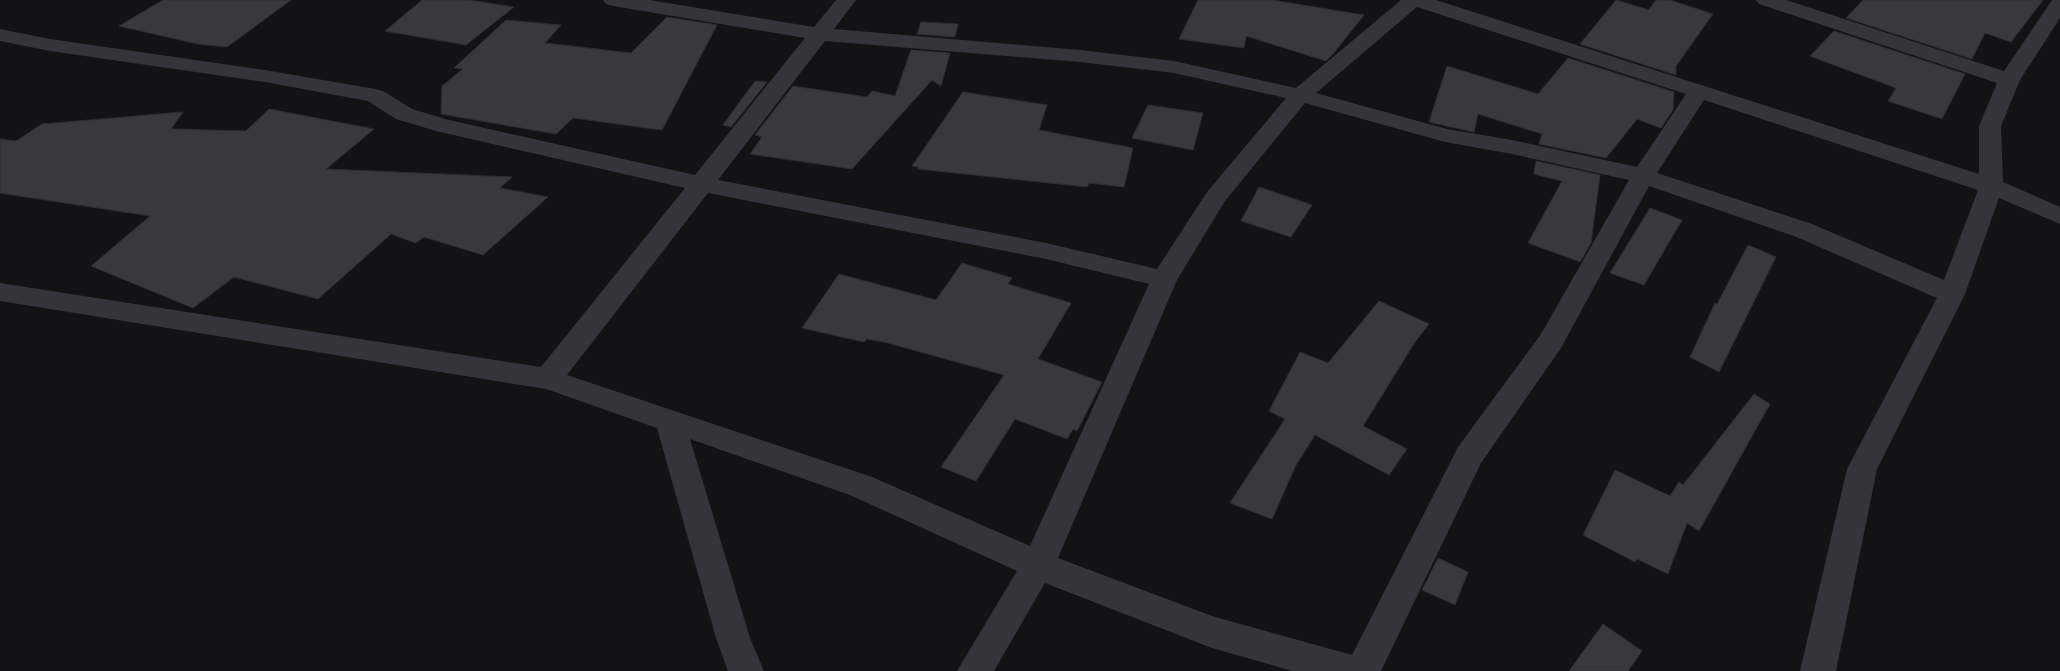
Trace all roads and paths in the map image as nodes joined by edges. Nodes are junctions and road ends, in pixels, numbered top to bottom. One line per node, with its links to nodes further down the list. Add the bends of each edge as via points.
1 (613, 0): 6 (street)
2 (846, 0): 6 (street)
3 (1414, 0): 9 (street); 10 (street)
4 (1766, 0): 8 (street)
5 (2060, 3): 8 (street)
6 (818, 34): 10 (street, via 1174,67); 12 (street)
7 (0, 35): 12 (street, via 375,96 404,114 444,126)
8 (2009, 80): 13 (street, via 1990,126)
9 (1699, 91): 11 (street); 13 (street)
10 (1300, 95): 11 (street, via 1445,135); 15 (street, via 1216,196)
11 (1643, 176): 17 (street, via 1803,230); 24 (street, via 1552,341 1469,456)
12 (701, 184): 15 (street, via 1027,247); 18 (street)
13 (1991, 186): 14 (street); 17 (street)
14 (2060, 216)
15 (1164, 279): 20 (street)
16 (0, 292): 18 (street)
17 (1952, 294): 25 (street, via 1862,469)
18 (548, 379): 19 (street)
19 (670, 422): 20 (street, via 861,486); 21 (street)
20 (1038, 565): 22 (street); 23 (street, via 1212,632)
21 (746, 671)
22 (975, 671)
23 (1350, 671)
24 (1364, 671)
25 (1818, 671)

